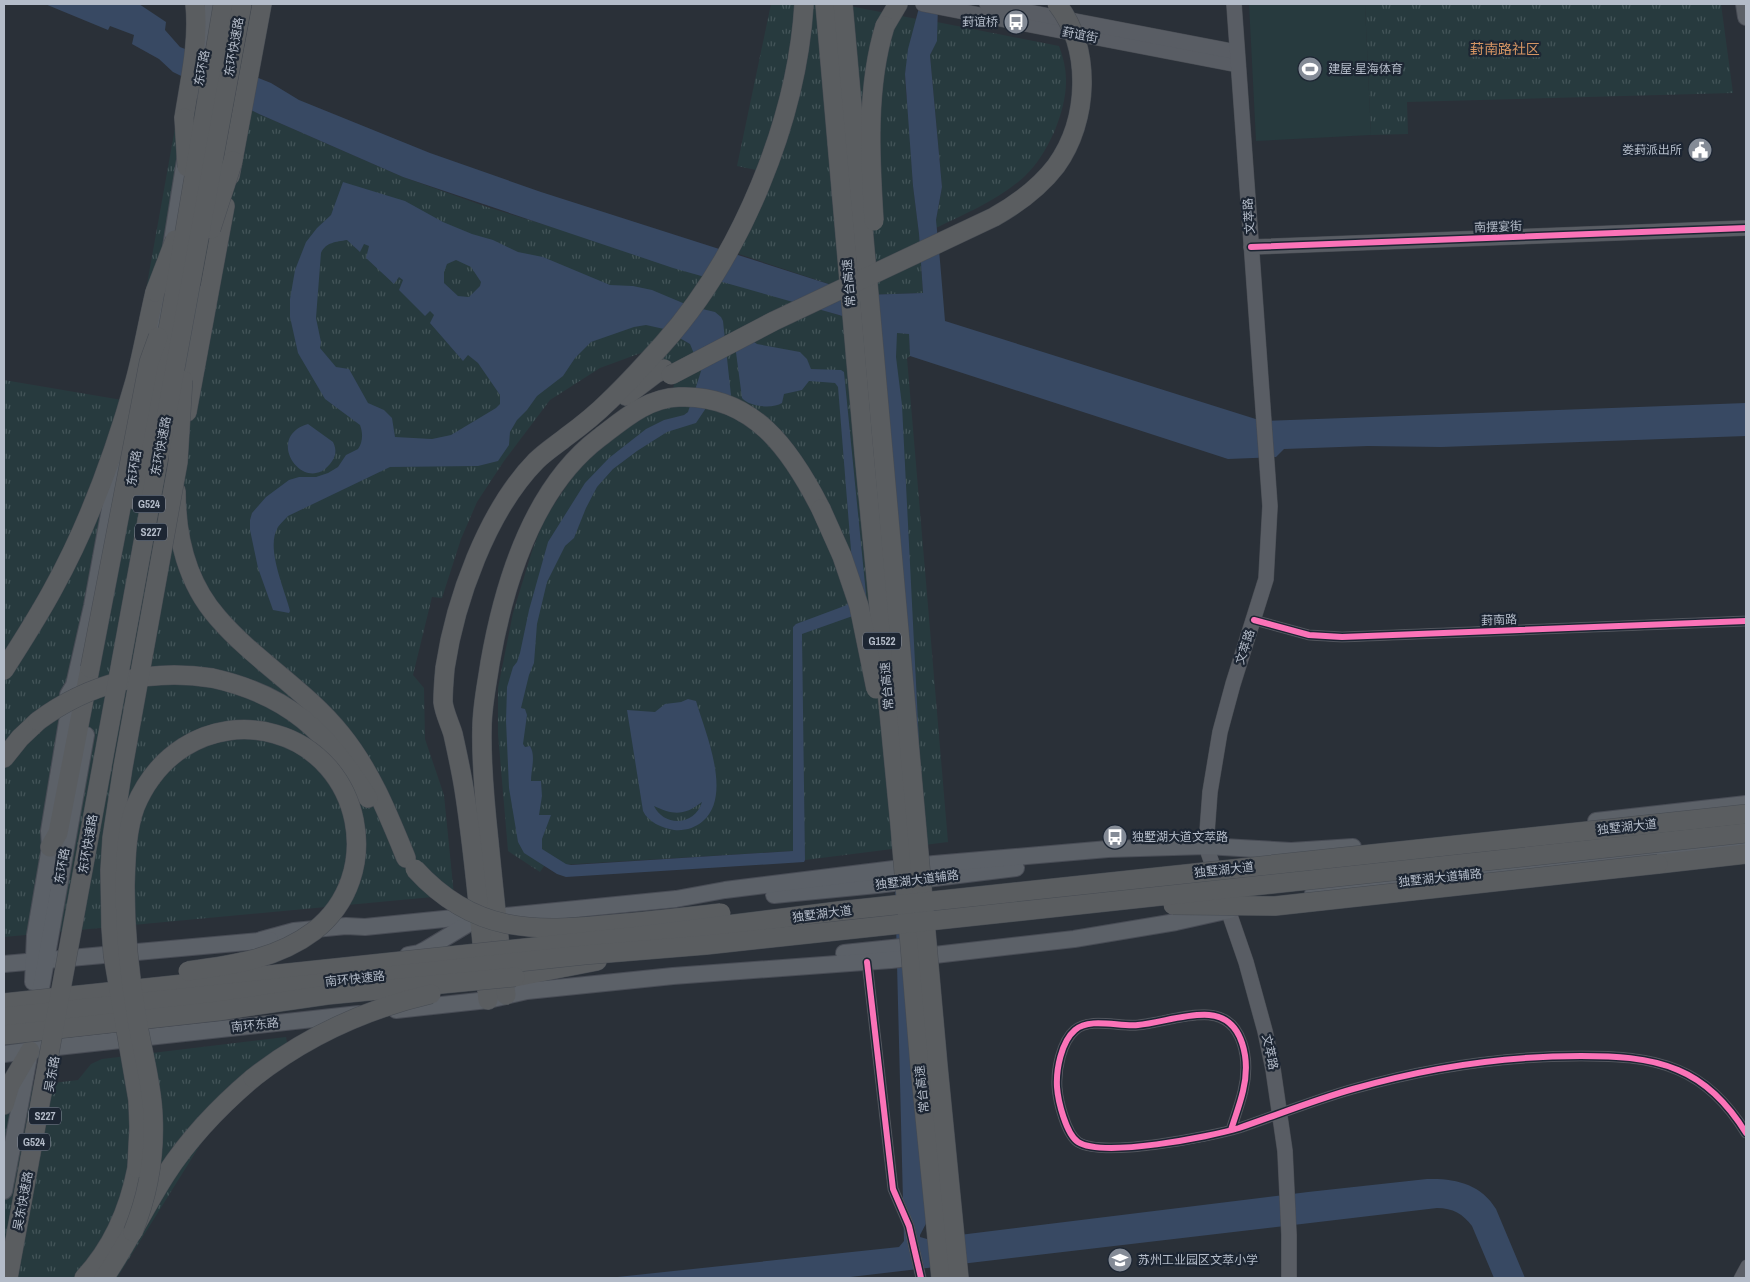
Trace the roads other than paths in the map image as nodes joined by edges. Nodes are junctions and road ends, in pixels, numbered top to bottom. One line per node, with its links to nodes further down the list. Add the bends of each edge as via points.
1 (195, 4): 20 (highway, bridge, via 196,46 184,118)
2 (213, 4): 25 (main road, 东环路 / S227)
3 (223, 4): 20 (highway, 东环快速路 / G524, bridge)
4 (242, 4): 23 (highway, 东环快速路 / G524, bridge)
5 (252, 4): 26 (main road, S227)
6 (262, 4): 19 (highway)
7 (804, 4): 24 (highway, via 790,92 757,192 744,222 705,289 680,323)
8 (825, 4): 69 (highway, 常台高速 / G1522, bridge)
9 (843, 4): 27 (highway, 常台高速 / G1522, bridge)
10 (898, 4): 27 (highway, bridge, via 885,26 878,50 872,117)
11 (923, 4): 18 (main road, 葑谊街)
12 (987, 4): 18 (main road, 葑谊街)
13 (1045, 4): 24 (highway, bridge, via 1067,43 1073,91 1071,113 1060,145 1035,178 990,211)
14 (1058, 4): 24 (highway, bridge, via 1076,39 1081,91 1075,126 1067,147 1041,183 1014,206 994,217 774,321)
15 (1234, 4): 18 (main road, 文萃路)
16 (1744, 4): 17 (main road)
17 (1746, 17)
18 (1238, 59): 22 (main road, 文萃路)
19 (233, 161): 23 (highway, bridge); 29 (highway, bridge)
20 (189, 205): 23 (highway, 东环快速路 / G524, bridge); 32 (highway, bridge, via 155,292 135,381 93,505 53,590)
21 (1746, 228): 22 (main road, 南摆宴街)
22 (1251, 247): 30 (main road, 文萃路, via 1270,506 1268,565)
23 (181, 298): 29 (highway, bridge); 40 (highway, bridge, via 148,362 58,833); 61 (highway, 东环快速路 / G524, bridge, via 142,544)
24 (661, 368): 28 (highway, via 657,383 632,401); 50 (highway, via 607,413 569,435 536,460 495,518 475,558 454,624 445,669 443,704 462,770)
25 (149, 378): 26 (main road); 40 (main road, via 127,415 92,606 74,684 68,695 69,710 49,831); 55 (main road, 东环路 / S227, via 123,533)
26 (181, 384): 54 (main road, S227)
27 (882, 432): 84 (highway, 常台高速 / G1522, bridge)
28 (586, 448): 50 (highway, via 537,513 516,558 496,632 482,727); 69 (highway, bridge, via 640,408 664,398 691,396 712,399 741,410 759,422 787,451 807,482 842,556 864,626 880,712 902,958)
29 (178, 462): 44 (highway, bridge, via 176,505 179,530 187,562 201,594 230,631 340,733 382,799); 80 (highway, bridge, via 123,767 110,870 113,955 138,1107 137,1168 120,1225)
30 (1254, 620): 31 (street, 葑南路, via 1309,635 1336,637); 39 (main road, 文萃路, via 1220,732 1210,792)
31 (1746, 621)
32 (4, 670)
33 (4, 758): 44 (highway, bridge, via 38,721 95,688 126,679 159,675 192,675 225,681 274,700 322,735 343,760)
34 (1746, 804): 42 (main road, 独墅湖大道辅路)
35 (1746, 814): 47 (highway, 独墅湖大道, bridge)
36 (1746, 827): 45 (main road, via 1692,833)
37 (1746, 833): 48 (highway, 独墅湖大道, bridge)
38 (1746, 844): 41 (main road, 独墅湖大道辅路)
39 (1206, 846): 42 (main road, 独墅湖大道辅路); 49 (main road, 文萃路); 50 (main road, 独墅湖大道辅路, bridge, via 1156,847 1110,855 876,879 725,890 676,899)
40 (50, 847): 55 (main road, via 35,935)
41 (1720, 847): 45 (main road, 独墅湖大道辅路); 46 (highway)
42 (1291, 851): 49 (main road, via 1270,859 1253,871)
43 (1746, 854): 46 (highway)
44 (406, 858): 47 (highway, bridge, via 431,886 468,911 505,924 545,929 632,923 1129,870)
45 (1663, 858): 46 (highway); 48 (highway, bridge, via 1275,906); 49 (main road, 独墅湖大道辅路, via 1321,892)
46 (1696, 860)
47 (1252, 867): 51 (highway, 独墅湖大道, bridge, via 839,911)
48 (1094, 902): 51 (highway, 独墅湖大道, bridge)
49 (1230, 910): 53 (main road, 独墅湖大道辅路, bridge, via 1074,939); 71 (main road, 文萃路, via 1265,1031)
50 (487, 918): 54 (main road, via 294,931 261,940); 61 (main road, via 419,953); 62 (highway)
51 (704, 936): 52 (highway, 南环快速路, bridge); 63 (highway, 南环快速路, bridge)
52 (646, 950): 59 (highway, bridge); 64 (highway, 南环快速路, bridge)
53 (891, 954): 56 (main road, 独墅湖大道辅路); 58 (main road, 独墅湖大道辅路)
54 (74, 958): 55 (main road); 61 (main road, 吴东路 / S227)
55 (39, 961): 57 (main road); 61 (main road, 吴东路 / S227); 67 (main road)
56 (867, 962): 58 (main road, 独墅湖大道辅路); 82 (street, via 893,1189 909,1226)
57 (4, 964)
58 (673, 976): 62 (main road, 独墅湖大道辅路, via 536,990)
59 (516, 977): 65 (highway, bridge, via 327,995 218,1011); 75 (highway, bridge, via 415,998 373,1011 282,1056 207,1120 165,1175)
60 (4, 990): 75 (highway, bridge, via 110,980 120,978 130,977 139,976 149,975 158,974 178,972 236,964 291,946 328,918 351,878 356,859 356,831 353,813 342,787 326,764 295,742 269,732 241,730 213,734 179,750 158,769 139,798 128,840 127,943 131,974 132,983 134,1001 151,1089 154,1130 147,1188)
61 (53, 998): 66 (main road, 吴东路 / S227); 67 (main road, 吴东路 / S227); 76 (highway, 吴东快速路 / G524, bridge); 78 (highway, 吴东快速路 / G524, bridge)
62 (497, 998): 66 (main road, 南环东路)
63 (4, 1003)
64 (4, 1017)
65 (4, 1034)
66 (57, 1046): 67 (main road, 南环东路); 79 (main road, 吴东路 / S227)
67 (30, 1051): 68 (main road, 南环东路); 70 (highway, via 10,1085); 74 (main road, 吴东路 / S227)
68 (4, 1054)
69 (920, 1067): 83 (highway, 常台高速 / G1522, bridge)
70 (4, 1105)
71 (1281, 1113): 72 (street); 73 (street, via 1353,1089 1435,1071 1530,1058 1609,1057 1649,1061 1677,1069 1702,1083 1724,1103); 85 (main road, 文萃路, via 1288,1188)
72 (1231, 1130): 72 (street, via 1244,1089 1244,1059 1237,1030 1223,1019 1202,1015 1135,1026 1094,1024 1079,1027 1069,1036 1059,1066 1057,1089 1069,1131 1080,1144 1097,1147 1157,1144)
73 (1745, 1130)
74 (4, 1191)
75 (133, 1232): 81 (highway)
76 (4, 1233)
77 (1746, 1264): 86 (street)
78 (8, 1278)
79 (15, 1278)
80 (84, 1278)
81 (104, 1278)
82 (921, 1278)
83 (941, 1278)
84 (959, 1278)
85 (1289, 1278)
86 (1739, 1278)

